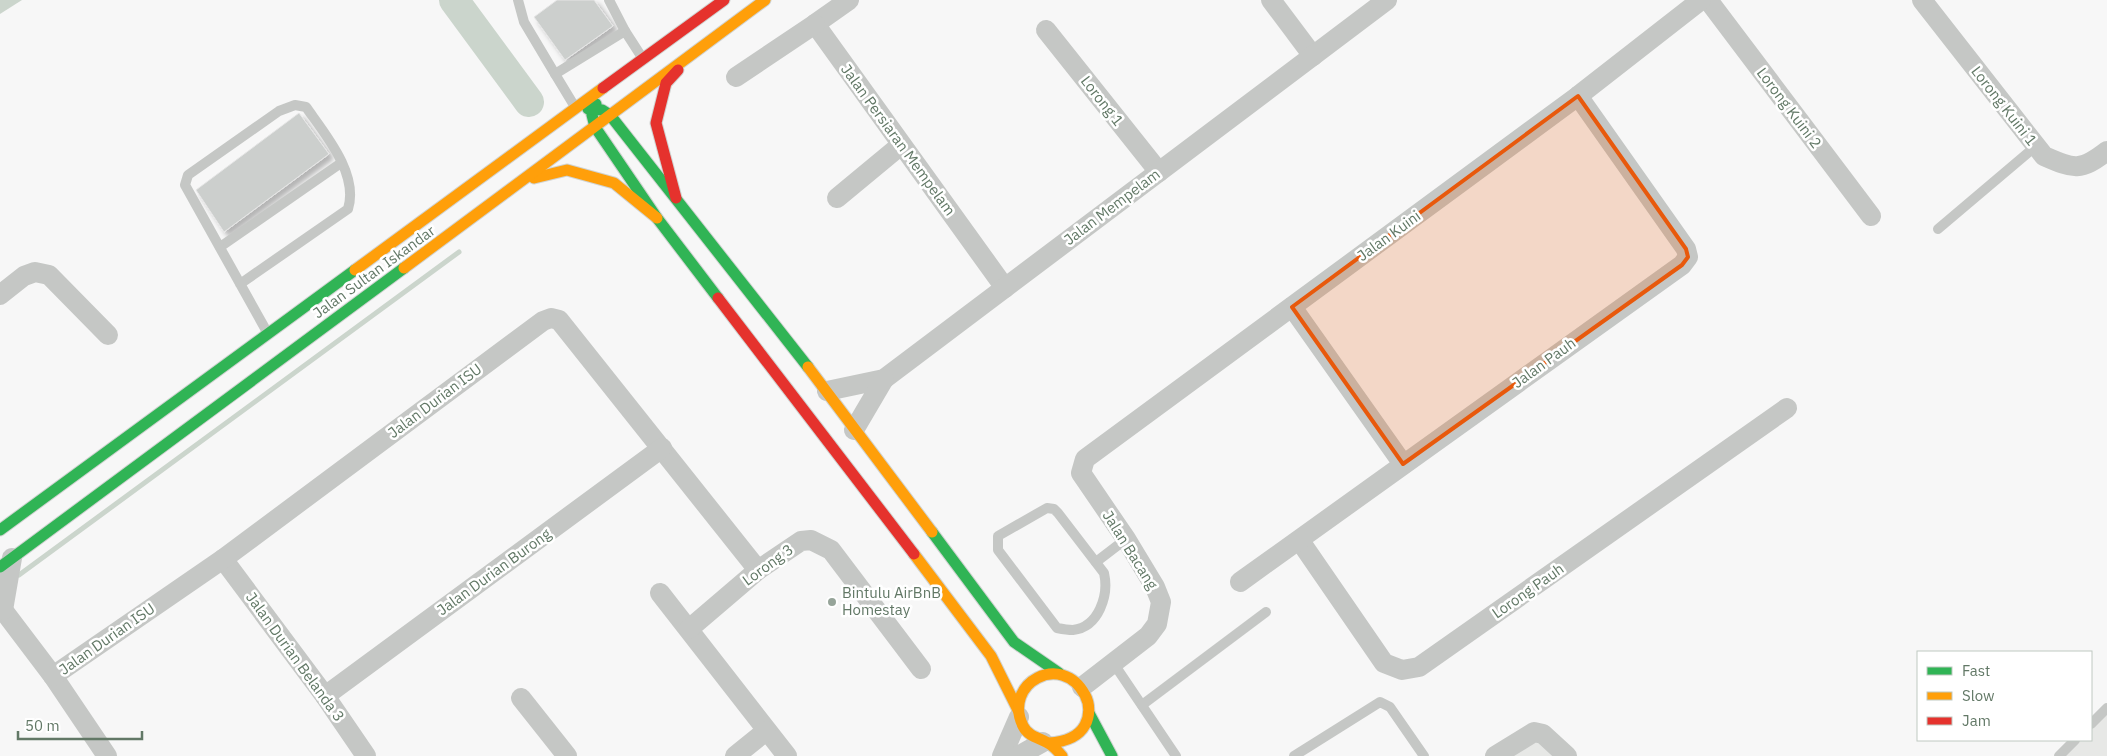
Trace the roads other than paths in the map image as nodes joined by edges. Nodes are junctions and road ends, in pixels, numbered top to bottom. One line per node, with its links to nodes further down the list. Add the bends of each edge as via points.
1 (518, 0): 18 (lane, via 524,22)
2 (609, 0): 14 (lane)
3 (724, 0): 11 (main road)
4 (765, 0): 15 (main road, Jalan Sultan Iskandar)
5 (849, 0): 12 (street)
6 (1271, 0): 16 (street)
7 (1387, 0): 16 (street, Jalan Mempelam)
8 (1701, 0): 21 (street, Jalan Kuini)
9 (1708, 0): 35 (street, Lorong Kuini 2)
10 (1922, 0): 28 (street, Lorong Kuini 1)
11 (706, 6): 17 (main road)
12 (816, 24): 19 (street); 27 (street, Jalan Persiaran Mempelam)
13 (1046, 30): 31 (street, Lorong 1)
14 (625, 31): 17 (lane); 18 (lane)
15 (696, 51): 24 (main road, Jalan Sultan Iskandar); 33 (main road, via 666,83 656,123)
16 (1313, 56): 31 (street, Jalan Mempelam)
17 (643, 59): 20 (main road)
18 (555, 74): 22 (lane)
19 (736, 77)
20 (615, 79): 22 (main road); 23 (main road)
21 (1578, 96): 42 (street, Jalan Kuini); 50 (street, Jalan Pauh, via 1686,249 1688,257 1682,265)
22 (575, 108): 25 (main road)
23 (594, 109): 24 (main road); 25 (main road); 26 (main road)
24 (610, 115): 26 (main road, Jalan Sultan Iskandar); 33 (main road)
25 (558, 119): 43 (main road)
26 (595, 127): 32 (main road, Jalan Sultan Iskandar); 36 (main road)
27 (901, 145): 34 (street); 40 (street, Jalan Persiaran Mempelam)
28 (2036, 146): 29 (street, Lorong Kuini 1, via 2044,156 2069,167 2089,165); 37 (lane)
29 (2107, 152)
30 (341, 163): 38 (lane); 38 (lane, via 336,149 306,107 295,105 279,111 188,175 184,185); 39 (lane, via 352,196 348,208)
31 (1159, 172): 40 (street, Jalan Mempelam)
32 (525, 180): 36 (main road, via 567,170 614,183); 56 (main road, Jalan Sultan Iskandar)
33 (676, 198): 46 (main road)
34 (837, 198)
35 (1871, 216)
36 (657, 218): 74 (main road, via 991,656)
37 (1938, 229)
38 (220, 247): 39 (lane)
39 (240, 284): 43 (lane)
40 (1005, 288): 45 (street, Jalan Mempelam)
41 (0, 295): 44 (street, via 24,276 36,272 50,275)
42 (1292, 307): 50 (street); 51 (street, Jalan Kuini, via 1085,459)
43 (268, 333): 52 (main road)
44 (108, 335)
45 (884, 380): 46 (street, Jalan Mempelam); 48 (street)
46 (827, 391): 48 (main road)
47 (1787, 408): 54 (street, Lorong Pauh, via 1419,667 1402,670 1384,663)
48 (854, 430): 66 (main road, via 1014,642)
49 (662, 448): 55 (street, Jalan Durian ISU, via 559,320 551,318 535,326); 58 (street, Jalan Durian ISU); 69 (street, Jalan Durian Burong)
50 (1403, 464): 54 (street, Jalan Pauh)
51 (1080, 473): 53 (street, Jalan Bacang)
52 (0, 530)
53 (1126, 539): 57 (lane); 64 (street, Jalan Bacang, via 1161,602 1157,624 1148,636)
54 (1300, 541): 59 (street, Jalan Pauh)
55 (223, 559): 67 (street, Jalan Durian ISU); 69 (street, Jalan Durian Belanda 3)
56 (6, 562): 61 (street)
57 (1096, 562): 57 (lane, via 1106,581 1103,606 1090,623 1074,630 1058,628 998,550 996,541 998,536 1047,508 1054,509)
58 (758, 570): 63 (street, Lorong 3); 65 (street, Lorong 3, via 801,542 811,540 830,550)
59 (1240, 582)
60 (660, 593): 63 (street)
61 (2, 610): 67 (street)
62 (1266, 612): 71 (lane)
63 (689, 629): 76 (street)
64 (1114, 664): 68 (street, Jalan Bacang); 71 (lane)
65 (921, 669)
66 (1059, 673): 68 (main road, via 1076,680); 74 (main road, via 1038,676 1030,682 1019,700)
67 (53, 676): 79 (street)
68 (1082, 687): 73 (main road)
69 (325, 696): 80 (street, Jalan Durian Belanda 3)
70 (521, 698): 81 (street)
71 (1142, 705): 88 (lane)
72 (2107, 708): 75 (lane)
73 (1089, 713): 78 (main road, via 1086,723 1070,739); 87 (main road)
74 (1019, 714): 78 (main road, via 1024,728); 84 (street)
75 (2092, 723)
76 (766, 731): 82 (street); 83 (street)
77 (2074, 741): 93 (lane)
78 (1046, 742): 85 (street); 86 (main road)
79 (107, 756)
80 (366, 756)
81 (567, 756)
82 (734, 756)
83 (787, 756)
84 (1002, 756)
85 (1018, 756)
86 (1062, 756)
87 (1112, 756)
88 (1176, 756)
89 (1294, 756): 90 (lane, via 1380,702 1390,707)
90 (1424, 756)
91 (1495, 756): 92 (street, via 1534,732 1543,734)
92 (1567, 756)
93 (2059, 756)

